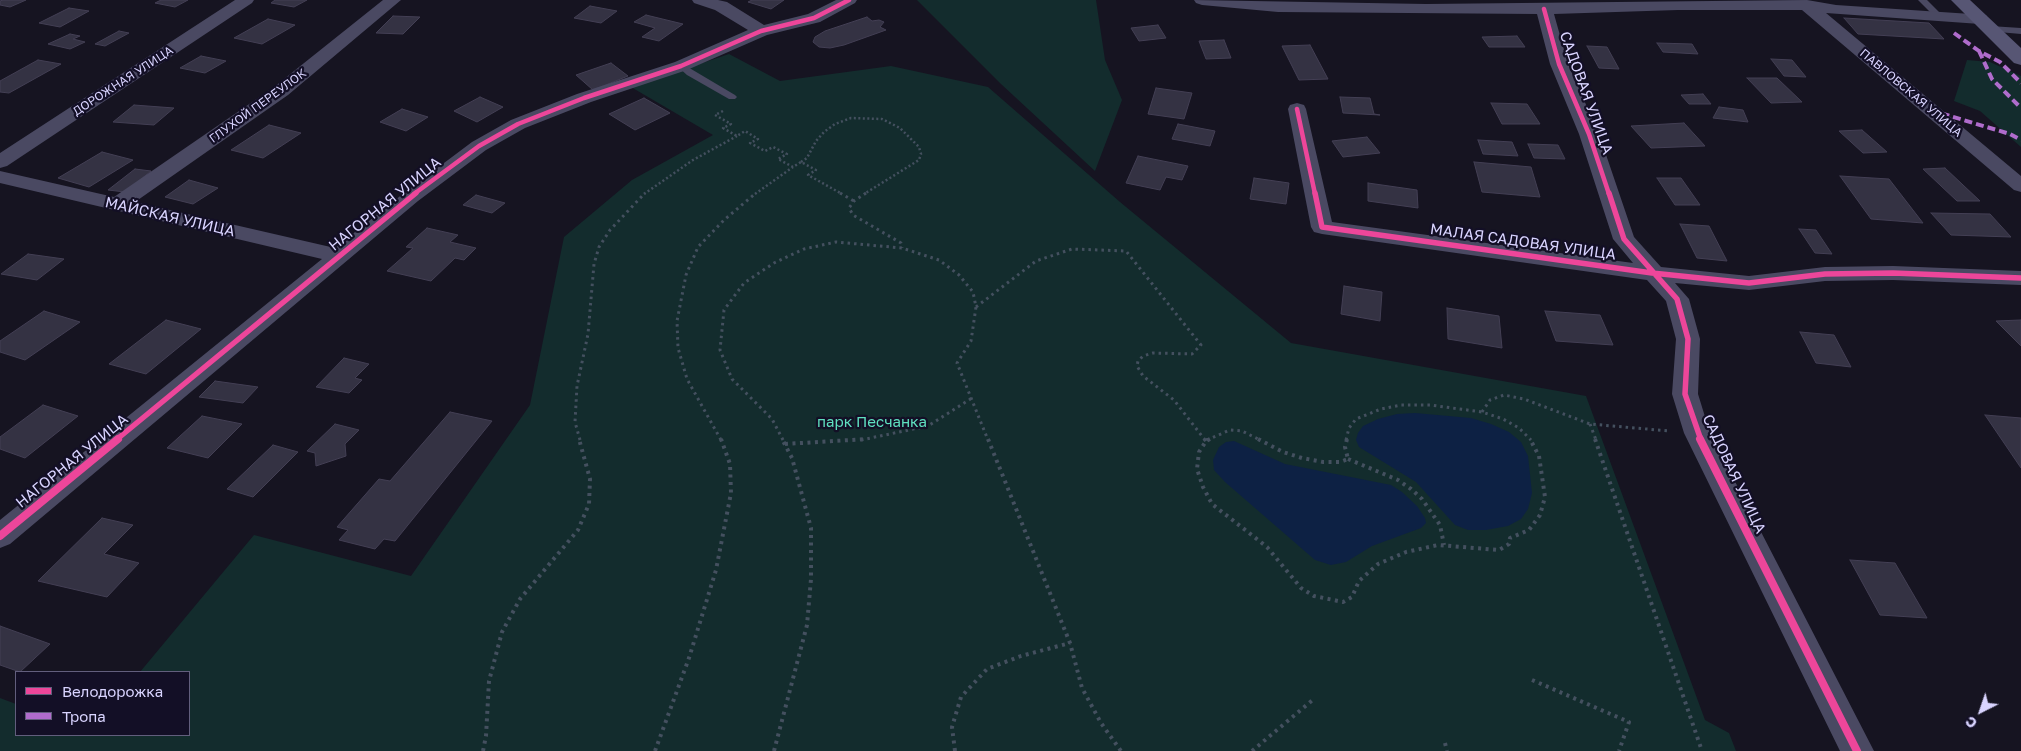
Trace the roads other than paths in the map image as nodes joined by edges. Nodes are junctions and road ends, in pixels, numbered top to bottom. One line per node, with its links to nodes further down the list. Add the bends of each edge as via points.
1 (246, 0): 18 (street, ДОРОЖНАЯ УЛИЦА)
2 (393, 0): 21 (street, ГЛУХОЙ ПЕРЕУЛОК, via 281,91)
3 (700, 0): 12 (street, via 721,6)
4 (849, 0): 12 (street, НАГОРНАЯ УЛИЦА, via 814,18)
5 (1202, 0): 9 (street, via 1278,8)
6 (1922, 0): 10 (lane)
7 (1960, 0): 11 (main road)
8 (1804, 2): 9 (street); 10 (street, via 1836,10); 20 (street, ПАВЛОВСКАЯ УЛИЦА)
9 (1544, 9): 23 (street, САДОВАЯ УЛИЦА, via 1559,64 1589,134 1624,239)
10 (1939, 16): 11 (street)
11 (1985, 24): 13 (lane); 14 (main road)
12 (761, 31): 15 (street, НАГОРНАЯ УЛИЦА)
13 (2021, 31)
14 (2021, 59)
15 (681, 66): 16 (lane); 22 (street, НАГОРНАЯ УЛИЦА, via 584,98 518,124 487,141 454,163)
16 (732, 97)
17 (1297, 109): 23 (street, МАЛАЯ САДОВАЯ УЛИЦА, via 1322,227)
18 (0, 162)
19 (0, 178): 21 (street, МАЙСКАЯ УЛИЦА)
20 (2021, 186)
21 (117, 205): 22 (street, МАЙСКАЯ УЛИЦА)
22 (340, 256): 25 (street, НАГОРНАЯ УЛИЦА)
23 (1652, 273): 24 (street, МАЛАЯ САДОВАЯ УЛИЦА, via 1749,283 1835,274); 26 (street, САДОВАЯ УЛИЦА, via 1677,299 1688,339 1685,394 1698,433)
24 (2021, 278)
25 (0, 536)
26 (1857, 751)

